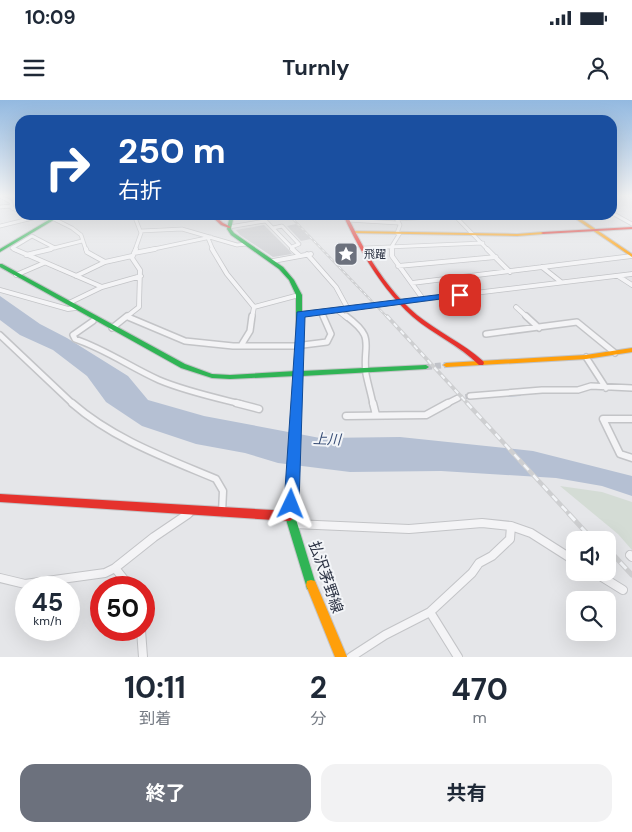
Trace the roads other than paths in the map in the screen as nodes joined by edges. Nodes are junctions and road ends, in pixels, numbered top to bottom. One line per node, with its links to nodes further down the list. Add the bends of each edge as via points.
1 (16, 222): 13 (street)
2 (49, 222): 30 (main road)
3 (64, 222): 23 (street, via 81,235)
4 (140, 222): 18 (street)
5 (220, 222): 14 (main road)
6 (230, 222): 14 (main road)
7 (260, 222): 14 (street)
8 (267, 222): 15 (street)
9 (348, 222): 19 (main road)
10 (397, 222): 20 (street)
11 (461, 222): 21 (street)
12 (582, 222): 17 (main road)
13 (0, 227)
14 (229, 227): 25 (main road, via 229,231)
15 (273, 228): 27 (street); 27 (street, via 282,226 299,244)
16 (632, 228): 17 (main road)
17 (593, 230): 21 (main road); 34 (main road)
18 (141, 231): 22 (street, via 179,228); 31 (street, via 140,243)
19 (353, 232): 20 (main road); 29 (main road)
20 (398, 233): 21 (main road); 26 (street)
21 (474, 234): 24 (street)
22 (210, 237): 25 (street, via 237,246); 31 (street); 57 (street, via 216,260)
23 (82, 241): 28 (street); 37 (street, via 90,255)
24 (483, 243): 26 (street); 35 (street)
25 (246, 244): 36 (main road)
26 (392, 246): 29 (street); 40 (street, via 392,256)
27 (292, 247): 33 (street)
28 (55, 248): 32 (street); 32 (street, via 32,236 12,248)
29 (364, 248): 55 (main road)
30 (0, 251)
31 (133, 254): 37 (street); 46 (street)
32 (25, 255): 38 (street)
33 (299, 255): 36 (street); 60 (street, via 309,254)
34 (632, 256): 41 (street)
35 (496, 257): 40 (street); 42 (street)
36 (273, 261): 53 (main road, via 292,280)
37 (105, 262): 45 (street)
38 (44, 263): 44 (street); 45 (street)
39 (0, 265): 44 (main road)
40 (398, 266): 49 (street)
41 (542, 268): 42 (street); 48 (street)
42 (510, 272): 49 (street)
43 (632, 274): 47 (street)
44 (16, 275): 56 (main road)
45 (76, 276): 51 (street)
46 (141, 276): 51 (street); 64 (street, via 139,307)
47 (617, 276): 48 (street); 50 (street)
48 (561, 282): 54 (street)
49 (412, 283): 54 (street)
50 (632, 284)
51 (102, 287): 56 (street)
52 (0, 290): 59 (street, via 68,309)
53 (299, 296): 57 (street); 63 (main road)
54 (423, 299): 55 (street)
55 (401, 302): 60 (street); 75 (main road, via 416,316 468,348)
56 (69, 304): 59 (main road)
57 (254, 307): 70 (street, via 250,331)
58 (516, 307): 67 (street)
59 (76, 308): 66 (main road)
60 (348, 309): 61 (street)
61 (338, 310): 62 (street); 78 (street, via 364,332 367,339)
62 (321, 312): 63 (street); 71 (street, via 331,334 327,342)
63 (300, 314): 71 (main road)
64 (128, 317): 66 (street); 70 (street, via 185,341)
65 (93, 321): 84 (street, via 75,332 75,339 96,346 157,380)
66 (112, 328): 79 (main road, via 183,366 212,376)
67 (539, 328): 68 (street); 73 (street, via 577,322)
68 (486, 334)
69 (0, 335): 91 (street, via 75,406 102,425 216,479 224,492)
70 (242, 344): 71 (street)
71 (299, 345): 79 (main road)
72 (632, 350): 73 (main road)
73 (615, 353): 74 (main road)
74 (586, 357): 75 (main road); 80 (street)
75 (481, 363): 76 (main road)
76 (446, 365)
77 (426, 366): 78 (main road)
78 (366, 369): 79 (main road); 85 (street)
79 (299, 374): 92 (main road)
80 (606, 388): 81 (street); 82 (street, via 584,386 578,390)
81 (632, 388)
82 (470, 396)
83 (458, 398): 85 (street, via 426,415)
84 (259, 409)
85 (376, 415): 86 (street)
86 (346, 416)
87 (632, 420): 88 (street, via 603,418 620,454)
88 (632, 458)
89 (0, 498): 90 (main road)
90 (193, 511): 91 (main road); 96 (street)
91 (222, 513): 92 (main road)
92 (290, 516): 93 (main road, 払沢茅野線)
93 (294, 524): 94 (street, via 409,529 482,523); 104 (main road, 払沢茅野線, via 312,589)
94 (511, 526): 95 (street, via 531,533); 101 (street, via 510,539 479,563)
95 (566, 555)
96 (115, 568): 97 (street); 98 (street, via 95,575 25,584)
97 (121, 576)
98 (0, 578)
99 (608, 581): 100 (street)
100 (623, 590)
101 (430, 612): 105 (street); 106 (street)
102 (142, 641): 103 (street)
103 (143, 657)
104 (342, 657)
105 (351, 657)
106 (458, 657)

